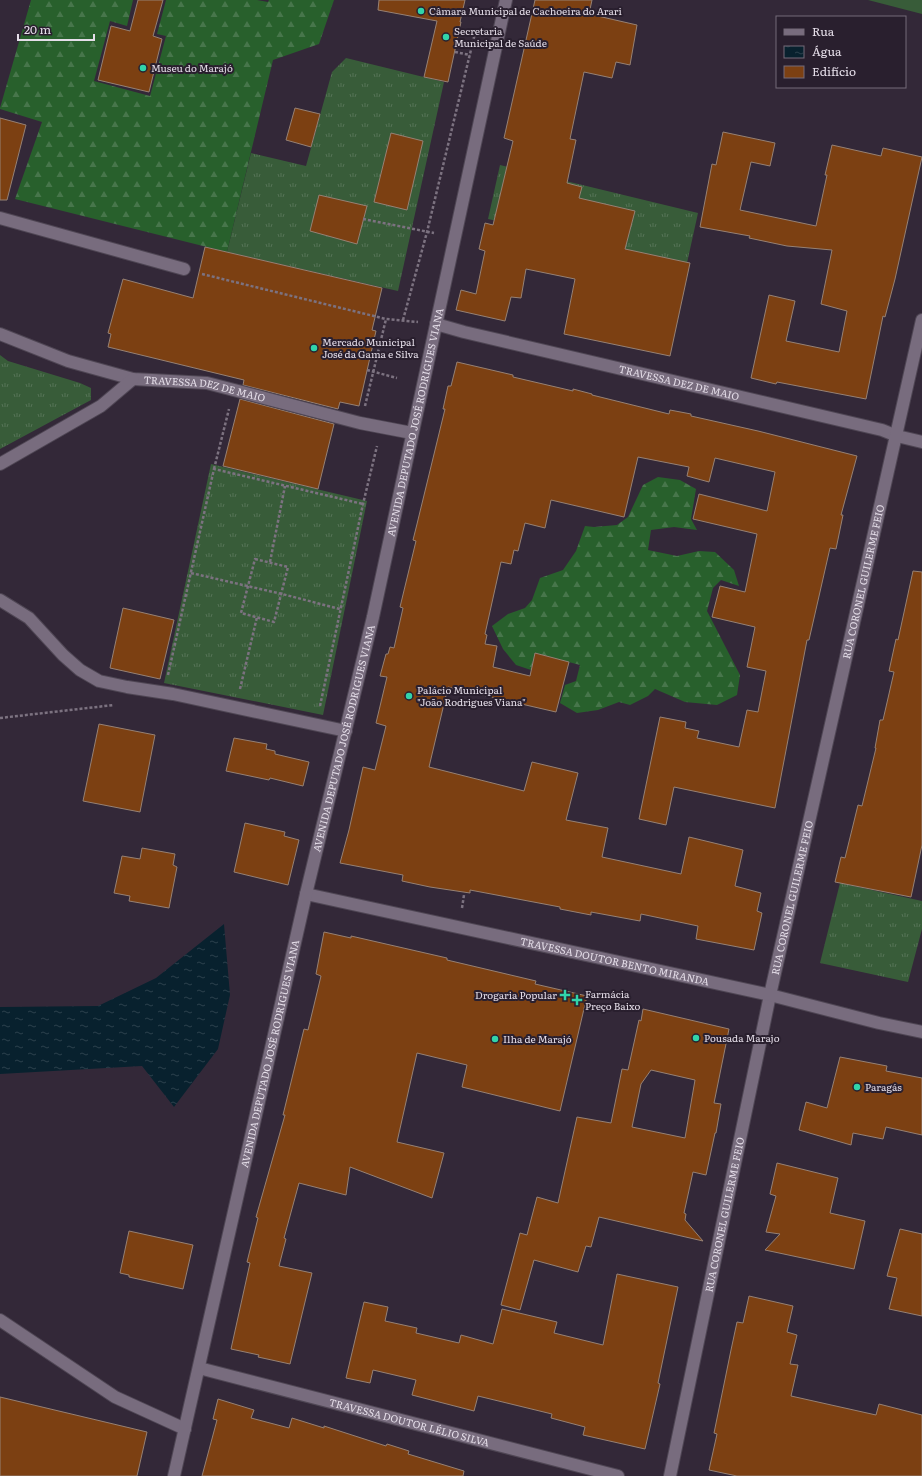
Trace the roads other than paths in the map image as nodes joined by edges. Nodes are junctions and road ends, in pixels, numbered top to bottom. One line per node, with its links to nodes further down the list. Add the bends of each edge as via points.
1 (506, 0): 5 (street, AVENIDA DEPUTADO JOSÉ RODRIGUES VIANA)
2 (0, 218): 3 (street)
3 (184, 269)
4 (922, 320): 9 (street, RUA CORONEL GUILERME FEIO)
5 (436, 324): 8 (street, AVENIDA DEPUTADO JOSÉ RODRIGUES VIANA); 9 (street, TRAVESSA DEZ DE MAIO, via 882,430)
6 (0, 334): 7 (street, TRAVESSA DEZ DE MAIO, via 68,361)
7 (133, 379): 8 (street, TRAVESSA DEZ DE MAIO, via 207,383 360,423); 11 (street, via 101,406)
8 (412, 433): 13 (street, AVENIDA DEPUTADO JOSÉ RODRIGUES VIANA)
9 (896, 436): 10 (street, TRAVESSA DEZ DE MAIO); 15 (street, RUA CORONEL GUILERME FEIO)
10 (922, 442)
11 (0, 464)
12 (0, 600): 13 (street, via 29,618 63,655 80,670 99,680)
13 (346, 732): 14 (street, AVENIDA DEPUTADO JOSÉ RODRIGUES VIANA)
14 (306, 894): 15 (street, TRAVESSA DOUTOR BENTO MIRANDA); 18 (street, AVENIDA DEPUTADO JOSÉ RODRIGUES VIANA)
15 (770, 995): 16 (street, TRAVESSA DOUTOR BENTO MIRANDA); 22 (street, RUA CORONEL GUILERME FEIO)
16 (922, 1032)
17 (0, 1320): 19 (street, via 115,1397)
18 (199, 1368): 19 (street, AVENIDA DEPUTADO JOSÉ RODRIGUES VIANA); 21 (street, TRAVESSA DOUTOR LÉLIO SILVA)
19 (185, 1429): 20 (street, AVENIDA DEPUTADO JOSÉ RODRIGUES VIANA)
20 (174, 1476)
21 (618, 1476)
22 (670, 1476)

